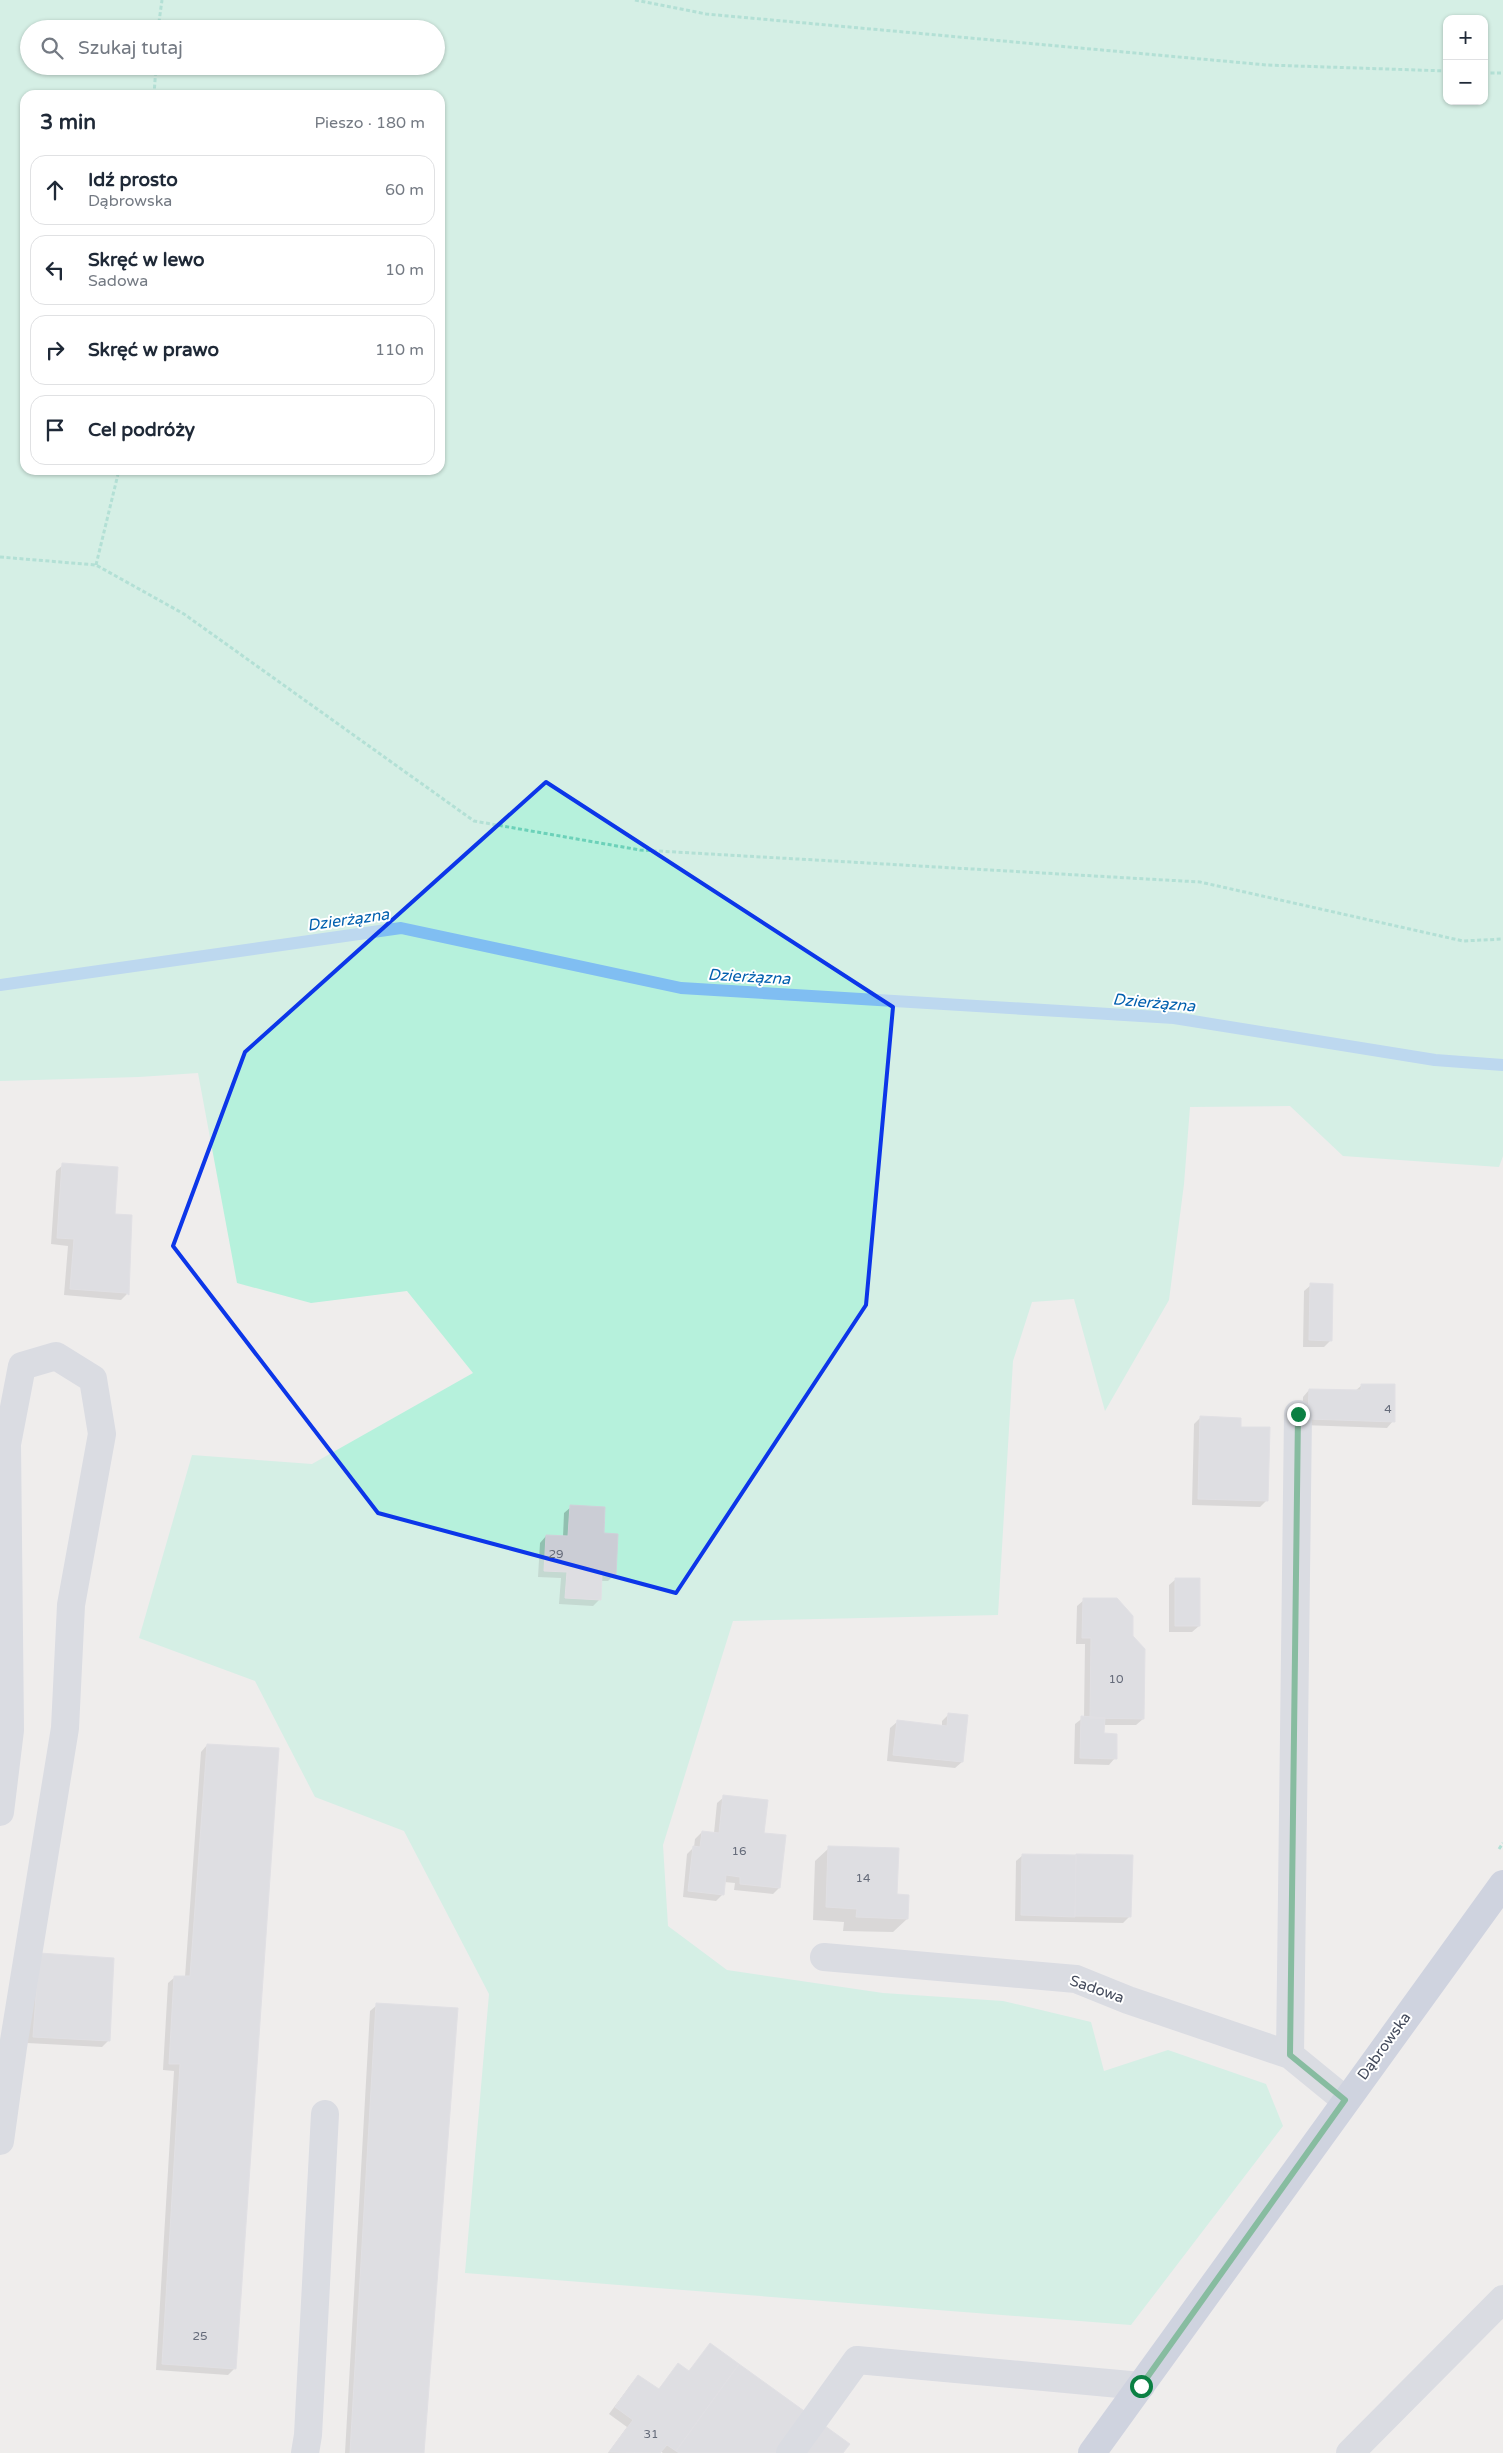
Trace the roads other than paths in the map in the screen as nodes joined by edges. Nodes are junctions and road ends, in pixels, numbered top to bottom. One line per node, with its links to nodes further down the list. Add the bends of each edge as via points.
1 (1298, 1414): 5 (street)
2 (0, 1812): 8 (street, via 10,1730 7,1444 22,1366 56,1356 93,1380 102,1434 71,1605 65,1728)
3 (1503, 1884): 6 (main road, Dąbrowska)
4 (824, 1956): 5 (street, Sadowa, via 1076,1979)
5 (1290, 2055): 6 (street, Sadowa)
6 (1345, 2100): 10 (main road, Dąbrowska)
7 (325, 2114): 12 (street)
8 (0, 2141)
9 (1503, 2299): 11 (street)
10 (1141, 2386): 13 (street, via 857,2360); 14 (main road, Dąbrowska)
11 (1353, 2451): 15 (street)
12 (305, 2453)
13 (790, 2453)
14 (1092, 2453)
15 (1382, 2453)

